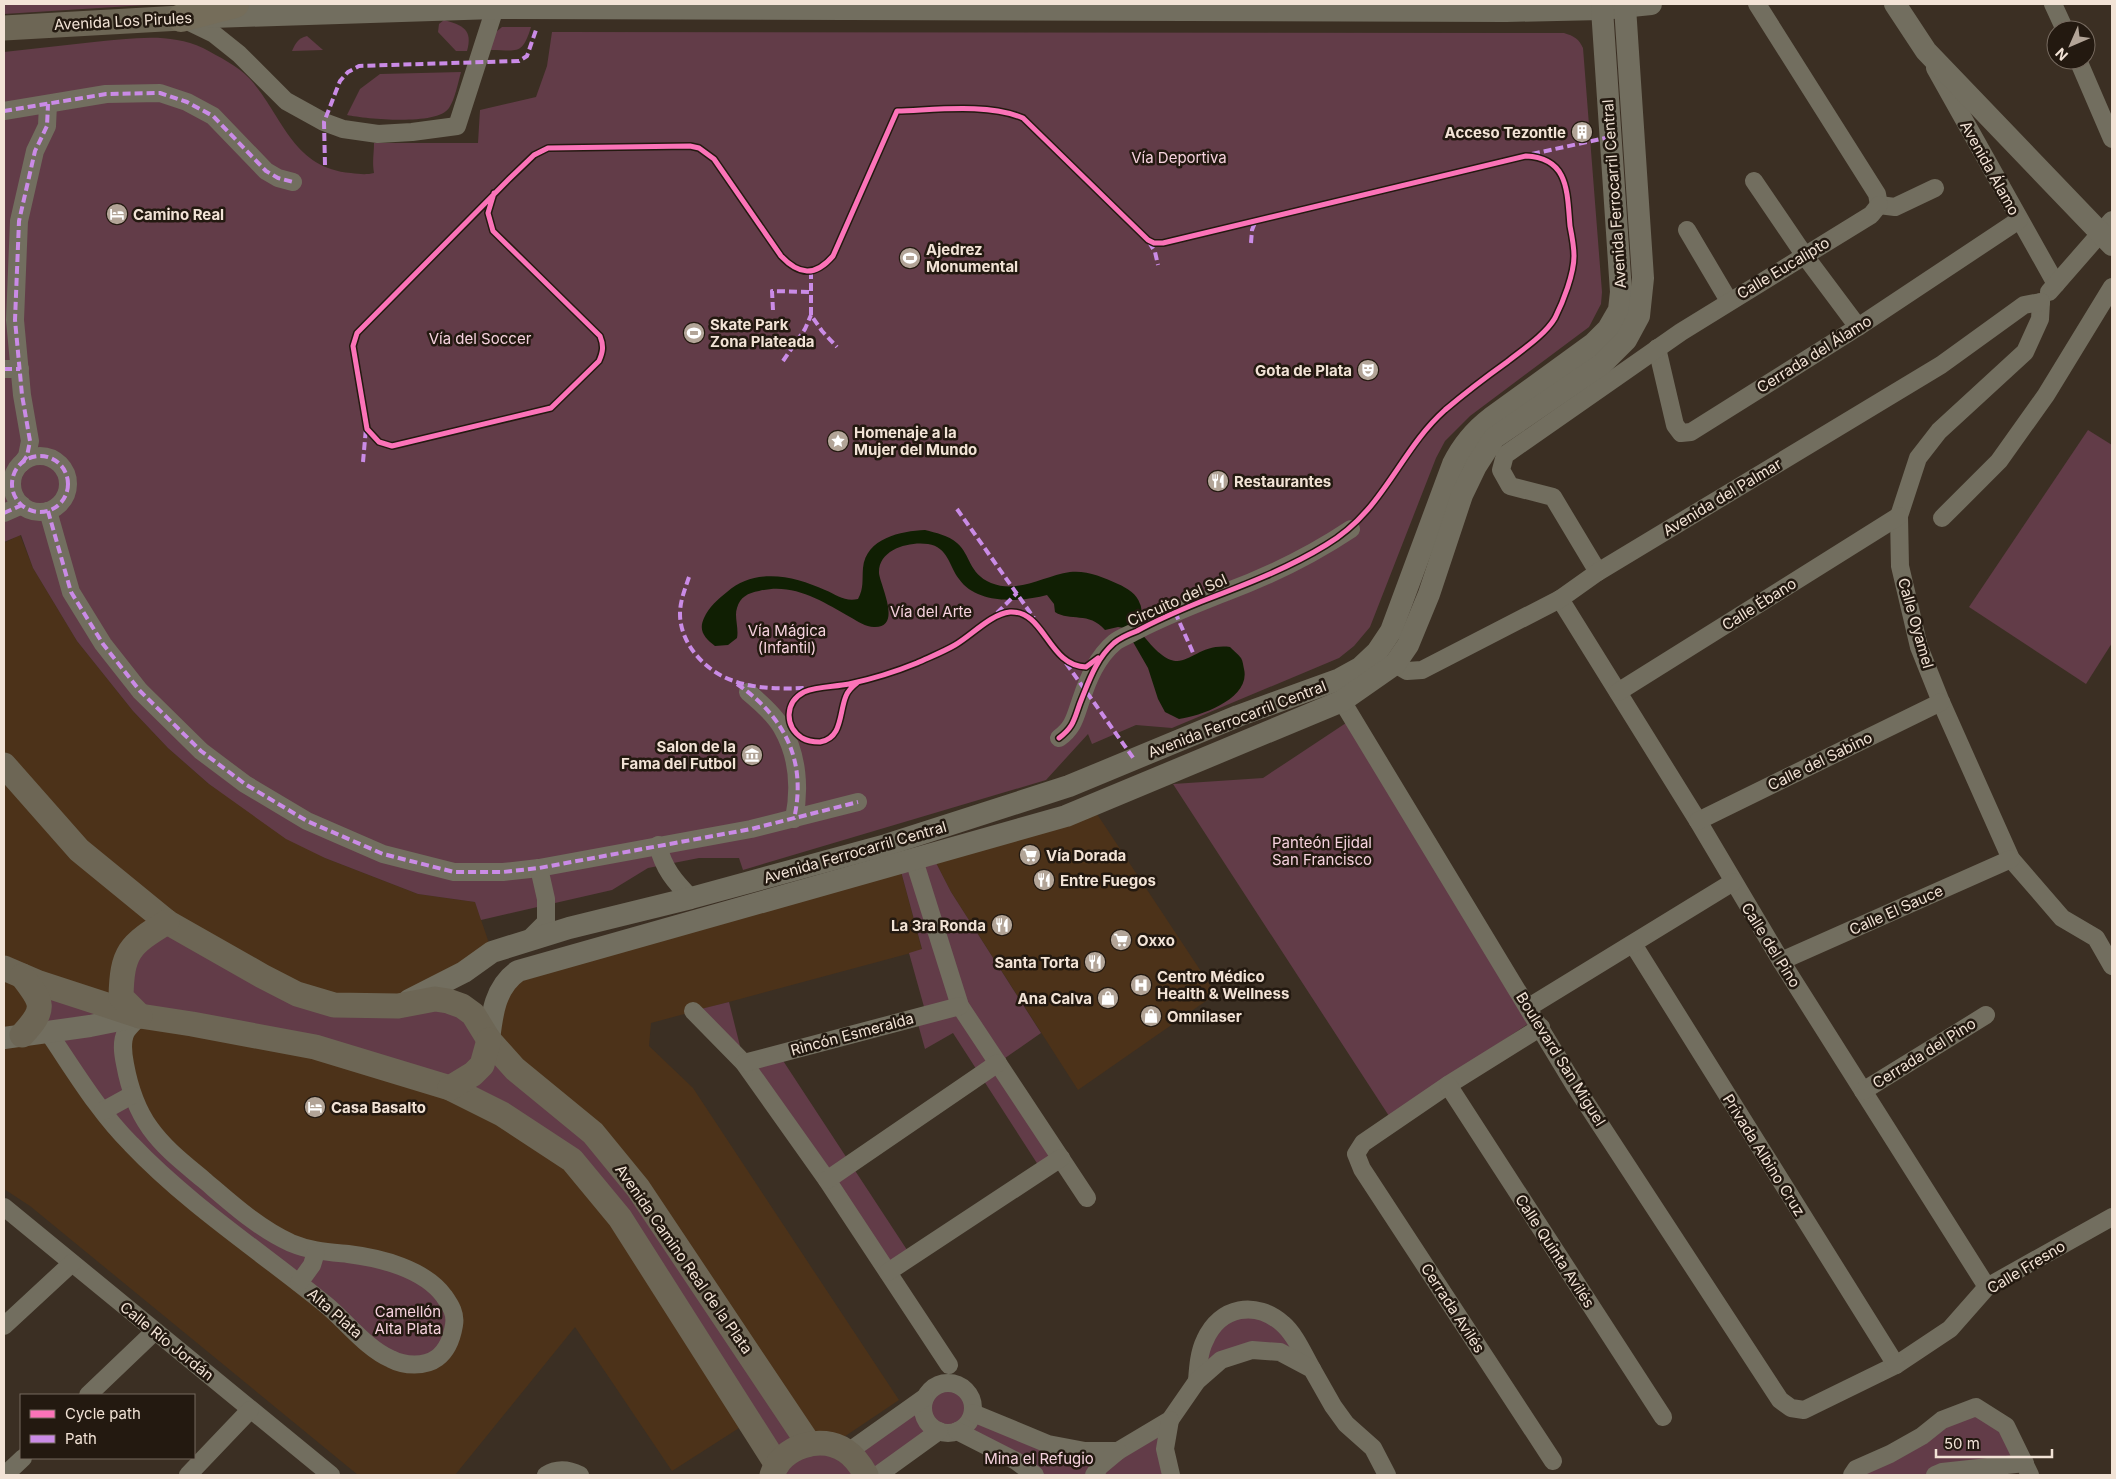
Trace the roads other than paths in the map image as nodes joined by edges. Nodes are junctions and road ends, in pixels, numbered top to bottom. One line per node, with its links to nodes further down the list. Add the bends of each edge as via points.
1 (235, 4): 9 (main road)
2 (1651, 4): 6 (street, Avenida Los Pirules)
3 (1757, 4): 20 (street, via 1877,194)
4 (1895, 4): 12 (street, Avenida Álamo)
5 (2053, 4): 10 (street)
6 (1625, 6): 8 (street, Avenida Los Pirules); 41 (street, Avenida Ferrocarril Central, via 1643,278 1639,316 1626,340 1602,364 1494,438 1462,495)
7 (495, 8): 8 (street, Avenida Los Pirules); 9 (street, Avenida Los Pirules); 9 (street, via 458,126 378,134 343,130 286,101 214,34)
8 (1602, 9): 40 (street, Avenida Ferrocarril Central, via 1621,292 1619,310 1593,344 1491,418 1463,445)
9 (181, 18): 11 (main road, Avenida Los Pirules)
10 (2060, 20)
11 (4, 28)
12 (1926, 51): 21 (street, Avenida Álamo); 23 (street, Avenida Álamo)
13 (2082, 70): 16 (street)
14 (48, 104): 15 (street); 18 (street, via 106,94 160,93 213,116 266,171); 31 (street, via 46,126 34,152 19,221)
15 (4, 112)
16 (2112, 139)
17 (1754, 181): 24 (street)
18 (293, 182)
19 (1935, 188): 20 (street, via 1895,207)
20 (1879, 205): 24 (street, Calle Eucalipto, via 1870,215)
21 (2019, 220): 25 (street, Avenida Álamo); 29 (street, Cerrada del Álamo)
22 (1687, 230): 27 (street)
23 (2109, 233): 25 (street, Avenida Álamo)
24 (1805, 256): 27 (street, Calle Eucalipto); 29 (street)
25 (2056, 284): 28 (street, Avenida Álamo)
26 (2112, 287): 38 (street, via 2046,395 1999,461)
27 (1729, 301): 30 (street, Calle Eucalipto)
28 (2041, 302): 37 (street, Calle Oyamel, via 2040,319 2025,352 1939,431 1918,458); 42 (street, Avenida del Palmar, via 2024,305 1941,365)
29 (1858, 327): 30 (street, Cerrada del Álamo, via 1690,432 1681,433 1675,425)
30 (1657, 348): 42 (street, Calle Eucalipto, via 1505,455 1501,470 1510,486 1553,497)
31 (12, 369): 32 (street, via 30,441)
32 (22, 463): 33 (street); 35 (street, via 40,456 52,459 63,468 67,494)
33 (8, 481): 34 (street)
34 (22, 505): 35 (street, via 30,510); 36 (street)
35 (48, 511): 57 (street, via 70,592 103,644 140,691 201,751 245,784 307,821 383,854 454,872)
36 (4, 514)
37 (1899, 516): 46 (street, Calle Ébano); 48 (street, Calle Oyamel, via 1900,566 1909,609)
38 (1942, 518)
39 (1351, 529): 49 (street, Circuito del Sol, via 1288,565 1166,615 1116,642 1100,657 1081,700 1076,721)
40 (1416, 564): 41 (street); 59 (street, Avenida Ferrocarril Central, via 1390,631 1360,668 1340,680 1238,716 1070,786 886,845)
41 (1437, 571): 44 (street, Avenida Ferrocarril Central, via 1408,645)
42 (1598, 572): 43 (street, Avenida del Palmar)
43 (1560, 599): 44 (street, Avenida del Palmar, via 1422,670 1407,671); 46 (street, Calle del Pino)
44 (1395, 664): 47 (street, Avenida Ferrocarril Central)
45 (748, 692): 52 (street, via 782,728 794,759 798,785)
46 (1618, 692): 53 (street, Calle del Pino)
47 (1342, 701): 56 (street, Avenida Ferrocarril Central, via 1066,816); 69 (street, Boulevard San Miguel)
48 (1941, 702): 53 (street, Calle del Sabino); 55 (street, Calle Oyamel)
49 (1059, 738)
50 (4, 765): 60 (main road, Avenida Camino Real de la Plata, via 79,850)
51 (858, 802): 52 (street)
52 (794, 819): 54 (street)
53 (1698, 821): 58 (street, Calle del Pino)
54 (658, 845): 57 (street); 59 (street, via 661,860 669,874)
55 (2011, 859): 61 (street, Calle Oyamel, via 2062,918); 64 (street, Calle El Sauce)
56 (914, 860): 68 (street); 76 (street, Avenida Ferrocarril Central, via 518,971 502,988 493,1009)
57 (540, 868): 62 (street, via 546,899 546,922)
58 (1733, 882): 63 (street); 64 (street, Calle del Pino)
59 (691, 898): 62 (street, Avenida Ferrocarril Central)
60 (167, 922): 67 (main road, Avenida Camino Real de la Plata, via 297,994 334,1005); 72 (main road, via 146,935 125,958 121,997)
61 (2104, 940): 65 (street, Calle Oyamel)
62 (527, 941): 67 (street, Avenida Ferrocarril Central, via 492,952 464,972)
63 (1633, 944): 69 (street); 97 (street, Privada Albino Cruz)
64 (1781, 962): 81 (street, Calle del Pino)
65 (2112, 966)
66 (13, 972): 72 (main road, Avenida Camino Real de la Plata); 75 (main road, via 38,996 40,1007 35,1019)
67 (398, 1006): 76 (main road, Avenida Camino Real de la Plata, via 435,999 462,1006 473,1014)
68 (960, 1006): 77 (street, Rincón Esmeralda); 78 (street)
69 (1528, 1007): 73 (street, Boulevard San Miguel)
70 (694, 1011): 77 (street)
71 (1986, 1015): 81 (street, Cerrada del Pino)
72 (140, 1016): 74 (street); 80 (main road, Avenida Camino Real de la Plata, via 314,1047); 82 (street, Alta Plata, via 126,1032 122,1050)
73 (1541, 1028): 79 (street); 102 (street, Boulevard San Miguel, via 1575,1086 1780,1400)
74 (48, 1032): 75 (street); 83 (street, Alta Plata)
75 (13, 1036)
76 (488, 1040): 80 (main road, via 482,1065); 109 (main road, Avenida Camino Real de la Plata, via 515,1069 593,1133 638,1188)
77 (744, 1062): 85 (street)
78 (998, 1063): 84 (street); 85 (street)
79 (1448, 1085): 105 (street, Calle Quinta Avilés); 113 (street, Cerrada Avilés, via 1363,1143 1356,1154 1362,1169)
80 (450, 1088): 115 (main road, Avenida Camino Real de la Plata, via 502,1114 572,1160 620,1218)
81 (1863, 1091): 93 (street, Calle del Pino)
82 (132, 1095): 83 (street); 89 (street, Alta Plata, via 149,1127 166,1148 248,1217 292,1243)
83 (103, 1111): 92 (street, Alta Plata, via 129,1143 176,1188)
84 (1061, 1158): 86 (street); 91 (street)
85 (827, 1180): 91 (street)
86 (1087, 1198)
87 (4, 1208): 90 (street, Calle Río Jordán)
88 (2112, 1217): 93 (street, Calle Fresno)
89 (316, 1252): 92 (street, via 312,1265); 92 (street, Alta Plata, via 373,1258 396,1265 438,1288 451,1304 455,1317 452,1340 438,1358 423,1364 406,1364 390,1359)
90 (72, 1263): 94 (street); 95 (street, Calle Río Jordán)
91 (888, 1272): 96 (street)
92 (299, 1283)
93 (1987, 1288): 97 (street, Calle Fresno, via 1950,1329)
94 (4, 1326)
95 (155, 1331): 100 (street); 103 (street, Calle Río Jordán)
96 (949, 1365)
97 (1896, 1365): 102 (street, Calle Fresno, via 1804,1410)
98 (1312, 1369): 99 (street, via 1280,1352 1252,1350 1222,1360); 99 (street, via 1285,1325 1270,1313 1246,1308 1229,1313 1214,1325 1204,1340); 126 (street, via 1333,1406 1346,1424 1373,1448)
99 (1196, 1381): 106 (street)
100 (89, 1394)
101 (924, 1398): 104 (street, via 935,1386 948,1382 959,1385 971,1396); 107 (street, via 927,1421); 111 (street)
102 (1791, 1408)
103 (250, 1410): 117 (street); 118 (street, Calle Río Jordán)
104 (973, 1412): 108 (street, via 970,1420); 110 (street, via 1048,1444 1085,1451)
105 (1663, 1417)
106 (1170, 1420): 110 (street); 125 (street, via 1165,1449)
107 (939, 1431): 108 (street); 122 (street)
108 (957, 1431): 123 (street)
109 (809, 1444): 111 (main road, via 832,1445); 115 (main road, via 794,1449)
110 (1118, 1451): 124 (street)
111 (848, 1452): 121 (main road)
112 (22, 1459): 116 (street)
113 (1553, 1461)
114 (2027, 1469): 127 (street, via 2006,1426 1976,1407 1942,1420 1922,1436 1856,1469); 128 (street, via 1942,1472)
115 (774, 1470)
116 (4, 1475)
117 (188, 1475)
118 (331, 1475)
119 (546, 1475): 120 (street, via 562,1469)
120 (580, 1475)
121 (866, 1475)
122 (878, 1475)
123 (1034, 1475)
124 (1094, 1475)
125 (1171, 1475)
126 (1387, 1475)
127 (1852, 1475)
128 (1935, 1475)

